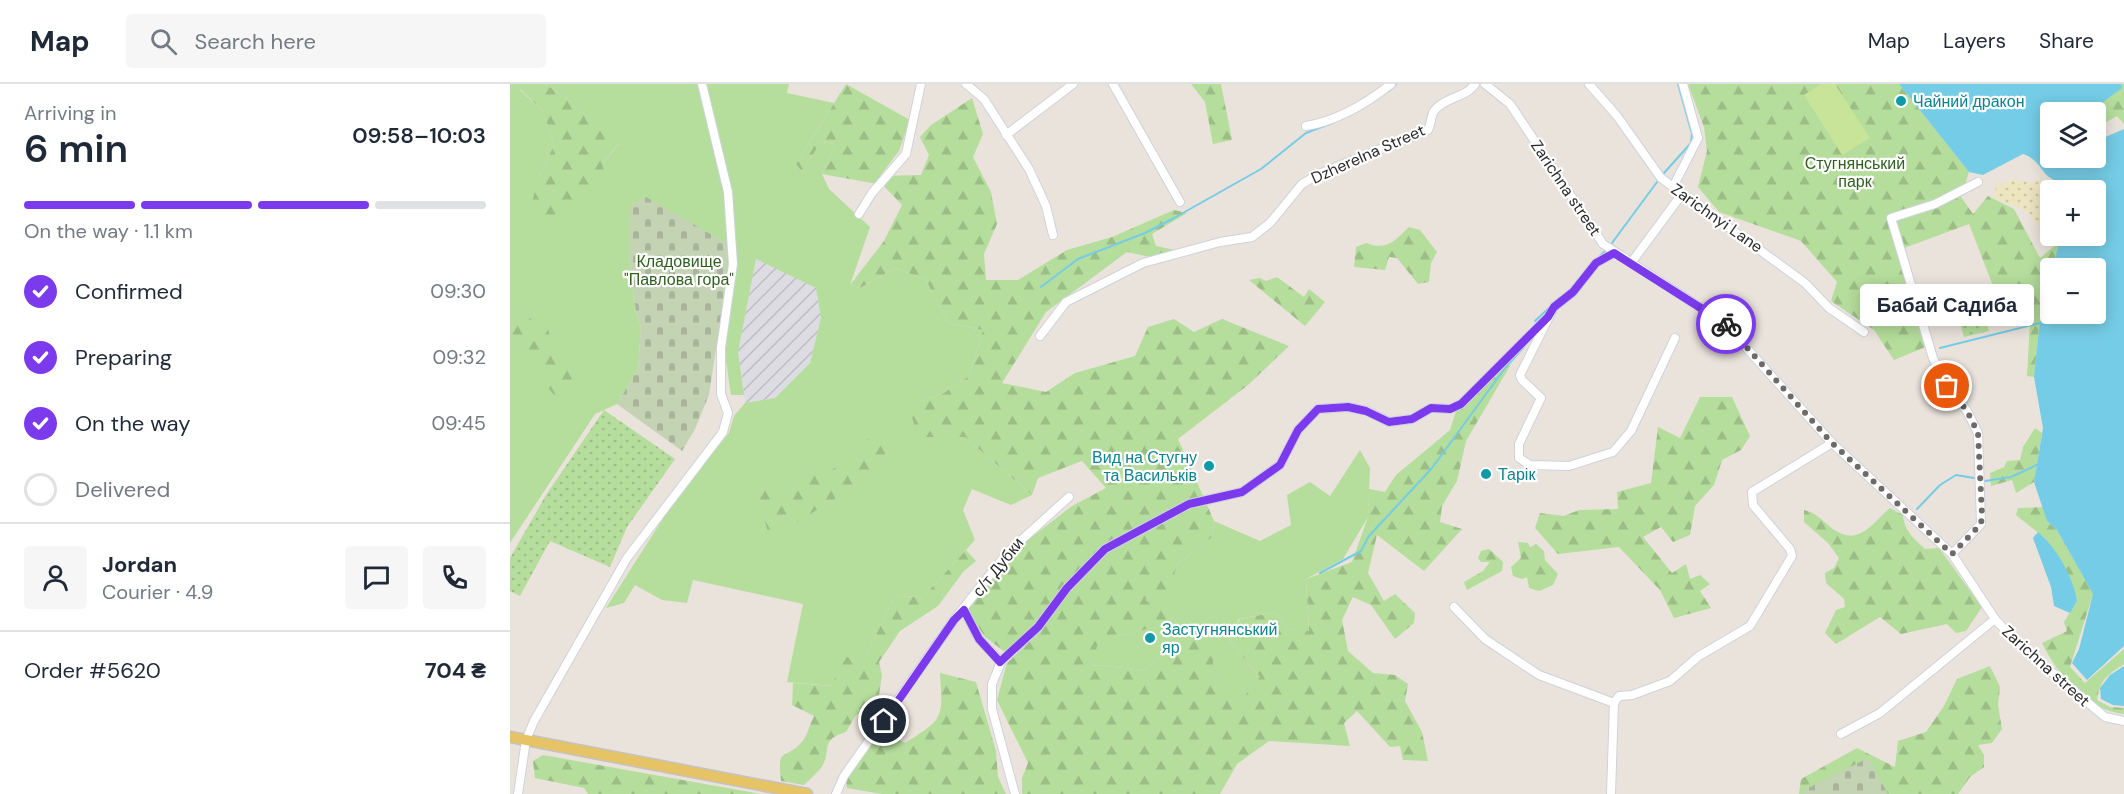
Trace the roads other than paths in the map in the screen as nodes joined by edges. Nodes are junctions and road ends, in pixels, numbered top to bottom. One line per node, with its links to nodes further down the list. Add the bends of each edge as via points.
1 (702, 84): 36 (street, via 728,192 733,264 721,348 721,394 728,413 723,432 627,558)
2 (921, 84): 17 (street, via 906,154)
3 (966, 84): 12 (street, via 984,99)
4 (1073, 84): 12 (street)
5 (1113, 84): 16 (street)
6 (1391, 84): 11 (street, via 1339,116)
7 (1475, 84): 23 (street, Dzherelna Street, via 1472,90 1433,112 1428,130 1302,184 1270,223 1252,237 1143,263 1066,302)
8 (1485, 84): 19 (street, Zarichna street, via 1510,104 1603,244)
9 (1589, 84): 14 (street, Zarichnyi Lane, via 1661,178)
10 (1683, 84): 14 (street, via 1698,138)
11 (1306, 126)
12 (1006, 135): 18 (street, via 1029,169 1046,206)
13 (1978, 182): 27 (street, via 1935,204 1891,218 1934,358 1978,433 1981,524)
14 (1673, 187): 15 (street, Zarichnyi Lane)
15 (1682, 194): 20 (street); 22 (street, Zarichnyi Lane, via 1731,226 1805,283 1829,308)
16 (1180, 202)
17 (859, 214)
18 (1053, 235)
19 (1614, 253): 20 (street, Zarichna street); 21 (street, via 1596,263)
20 (1631, 263): 25 (street, Zarichna street, via 1724,323)
21 (1548, 317): 24 (street, via 1520,375 1541,398 1519,444 1519,458 1530,465 1569,466 1613,452 1631,432); 31 (street, via 1461,404 1450,409 1431,408 1412,419 1389,422 1348,407 1318,409 1298,430 1280,465 1242,492 1189,504 1105,549 1038,627)
22 (1864, 332)
23 (1040, 336)
24 (1675, 338)
25 (1832, 443): 27 (street, Zarichna street); 32 (street, via 1752,492 1753,505 1792,556 1750,626 1699,656 1670,681 1618,696)
26 (1069, 497): 29 (street, с/т Дубки, via 1014,545)
27 (1952, 554): 30 (street, Zarichna street)
28 (1454, 607): 32 (street, via 1485,639 1539,675)
29 (964, 610): 31 (street, via 979,639); 39 (street, с/т Дубки, via 843,776)
30 (1995, 619): 33 (street, Zarichna street, via 2029,654 2105,717); 34 (street, via 1880,713)
31 (1000, 662): 40 (street, via 992,684 992,709)
32 (1614, 703): 41 (street)
33 (2124, 721)
34 (1841, 734)
35 (510, 737): 36 (main road)
36 (526, 740): 37 (street); 38 (main road)
37 (518, 794)
38 (807, 794)
39 (836, 794)
40 (1015, 794)
41 (1611, 794)

